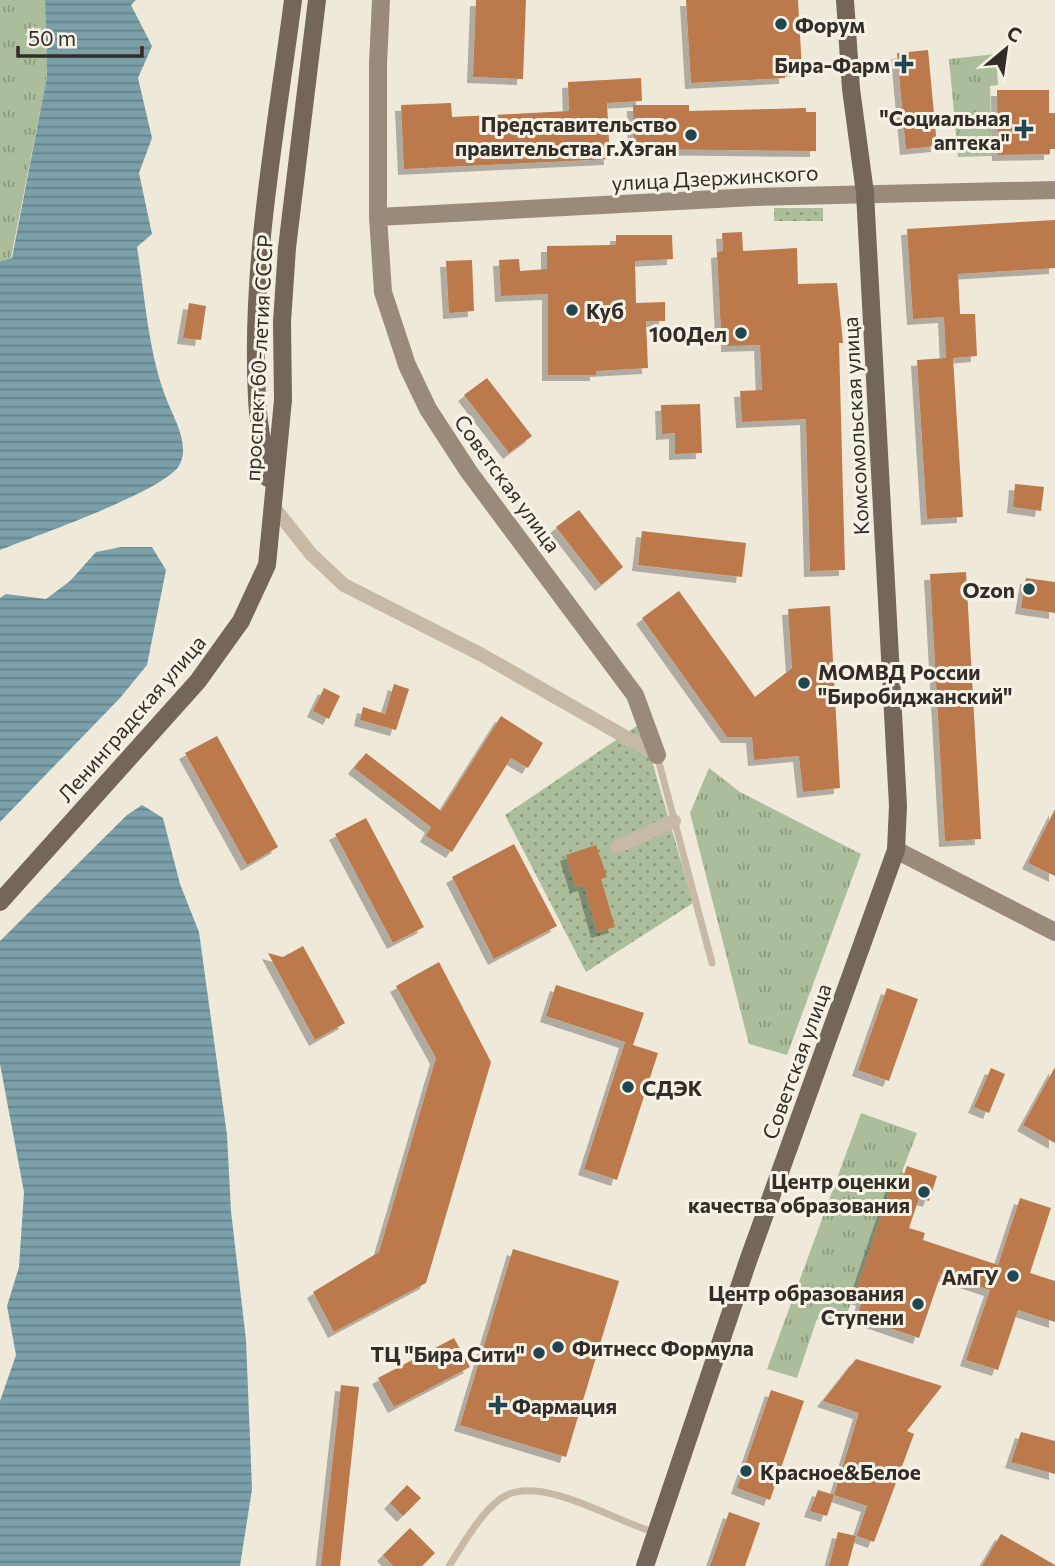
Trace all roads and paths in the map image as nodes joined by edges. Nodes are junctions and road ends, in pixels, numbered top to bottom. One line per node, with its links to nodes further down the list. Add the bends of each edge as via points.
1 (293, 0): 6 (main road, проспект 60-летия СССР)
2 (317, 0): 8 (main road, проспект 60-летия СССР)
3 (382, 0): 9 (main road, Советская улица)
4 (845, 0): 7 (main road, Комсомольская улица)
5 (1055, 191): 7 (main road, улица Дзержинского)
6 (267, 192): 8 (main road); 10 (main road, проспект 60-летия СССР, via 258,306 257,400)
7 (865, 193): 9 (main road, улица Дзержинского); 14 (main road, Комсомольская улица, via 895,751)
8 (292, 195): 10 (main road, проспект 60-летия СССР, via 282,322 283,400)
9 (378, 217): 11 (main road, Советская улица, via 383,292 407,365 428,409 469,472 635,695)
10 (272, 505): 11 (street, via 311,554 344,585); 15 (main road, Ленинградская улица, via 267,565 241,621 198,681)
11 (657, 755): 12 (lane, Советская улица)
12 (674, 821): 13 (street); 17 (lane, Советская улица)
13 (617, 847)
14 (896, 850): 16 (main road); 18 (main road, Советская улица, via 748,1261)
15 (0, 902)
16 (1055, 932)
17 (712, 963)
18 (657, 1533): 19 (lane, via 548,1492 511,1493 483,1514); 20 (main road, Советская улица)
19 (449, 1566)
20 (645, 1566)

